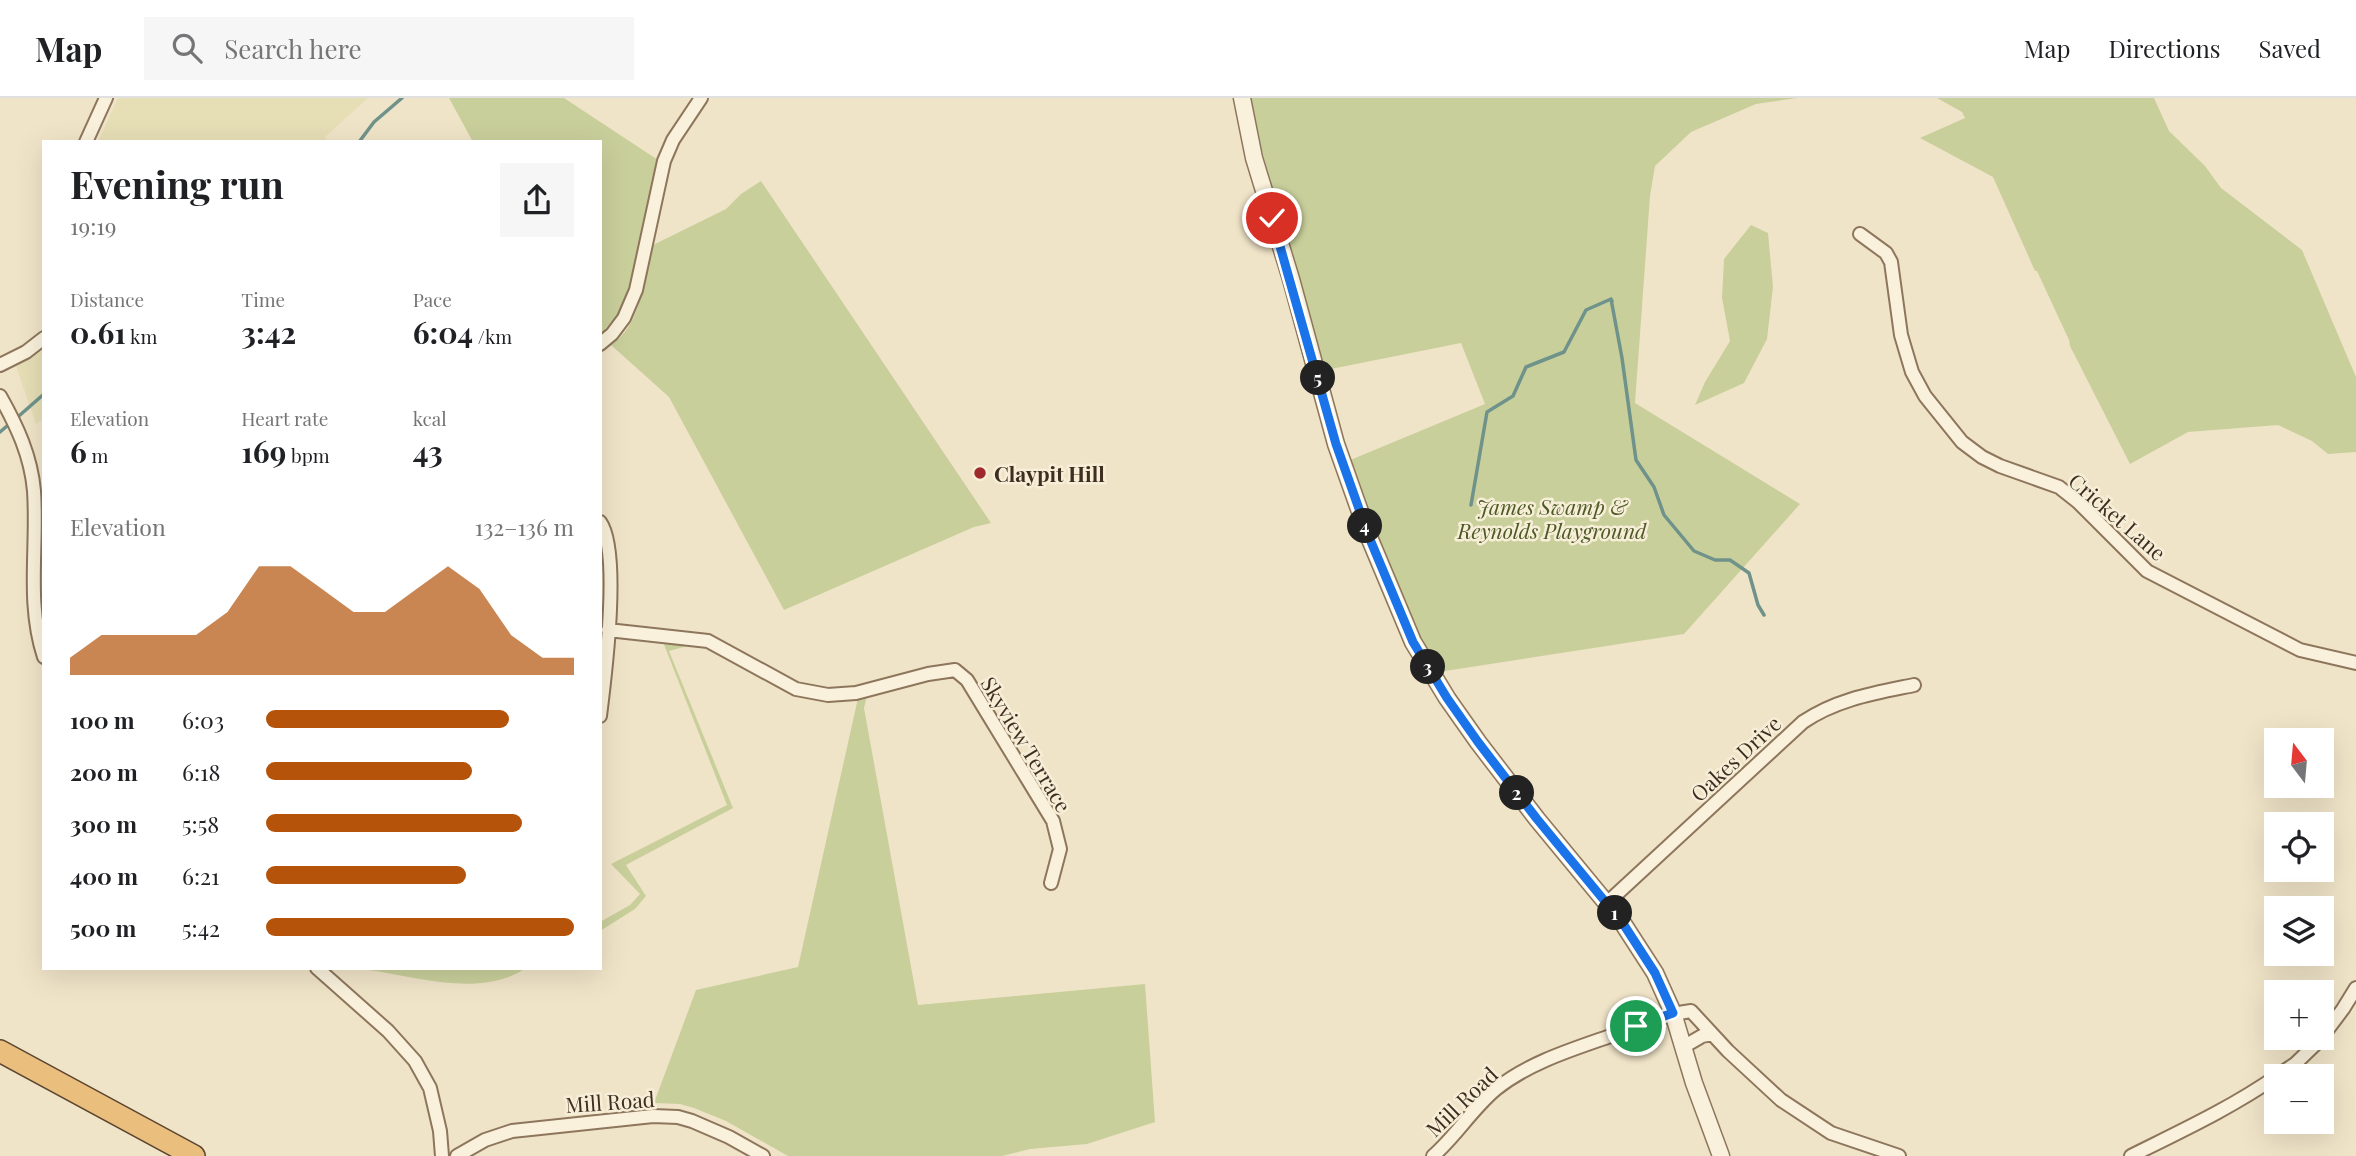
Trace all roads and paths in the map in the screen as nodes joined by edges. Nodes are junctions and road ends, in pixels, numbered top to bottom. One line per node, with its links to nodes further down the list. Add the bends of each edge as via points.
1 (106, 98): 4 (street)
2 (701, 98): 7 (street, via 664,160 631,305)
3 (1242, 98): 18 (street, via 1254,158 1336,444 1413,642 1478,742)
4 (87, 140)
5 (1860, 234): 14 (street, Cricket Lane, via 1892,262 1901,335 1912,372 1962,442 2000,466 2059,486 2147,570 2300,650)
6 (42, 340): 8 (street)
7 (602, 342)
8 (0, 365)
9 (0, 396): 11 (street, via 21,436 31,473)
10 (602, 524): 12 (street, via 611,555)
11 (39, 599): 13 (street)
12 (608, 630): 16 (street); 17 (street, Skyview Terrace, via 708,641 796,689 828,695 955,670 967,680 1053,821 1060,849)
13 (42, 651)
14 (2356, 663)
15 (1914, 685): 18 (street, Oakes Drive, via 1855,698 1803,722)
16 (602, 694)
17 (1051, 883)
18 (1607, 903): 21 (street, via 1655,973)
19 (319, 970): 30 (street, via 415,1061 430,1087)
20 (2356, 988): 22 (street)
21 (1673, 1013): 23 (street, via 1691,1011); 24 (street); 33 (street, Mill Road, via 1539,1063 1512,1078)
22 (2334, 1020)
23 (1712, 1034): 24 (street); 35 (street, via 1781,1100 1831,1133)
24 (1683, 1047): 34 (street)
25 (2309, 1050): 27 (street)
26 (0, 1051): 29 (highway)
27 (2295, 1064)
28 (2264, 1086): 36 (street)
29 (194, 1156)
30 (442, 1156)
31 (457, 1156): 32 (street, Mill Road, via 512,1131 653,1116 692,1121)
32 (763, 1156)
33 (1433, 1156)
34 (1721, 1156)
35 (1899, 1156)
36 (2131, 1156)

